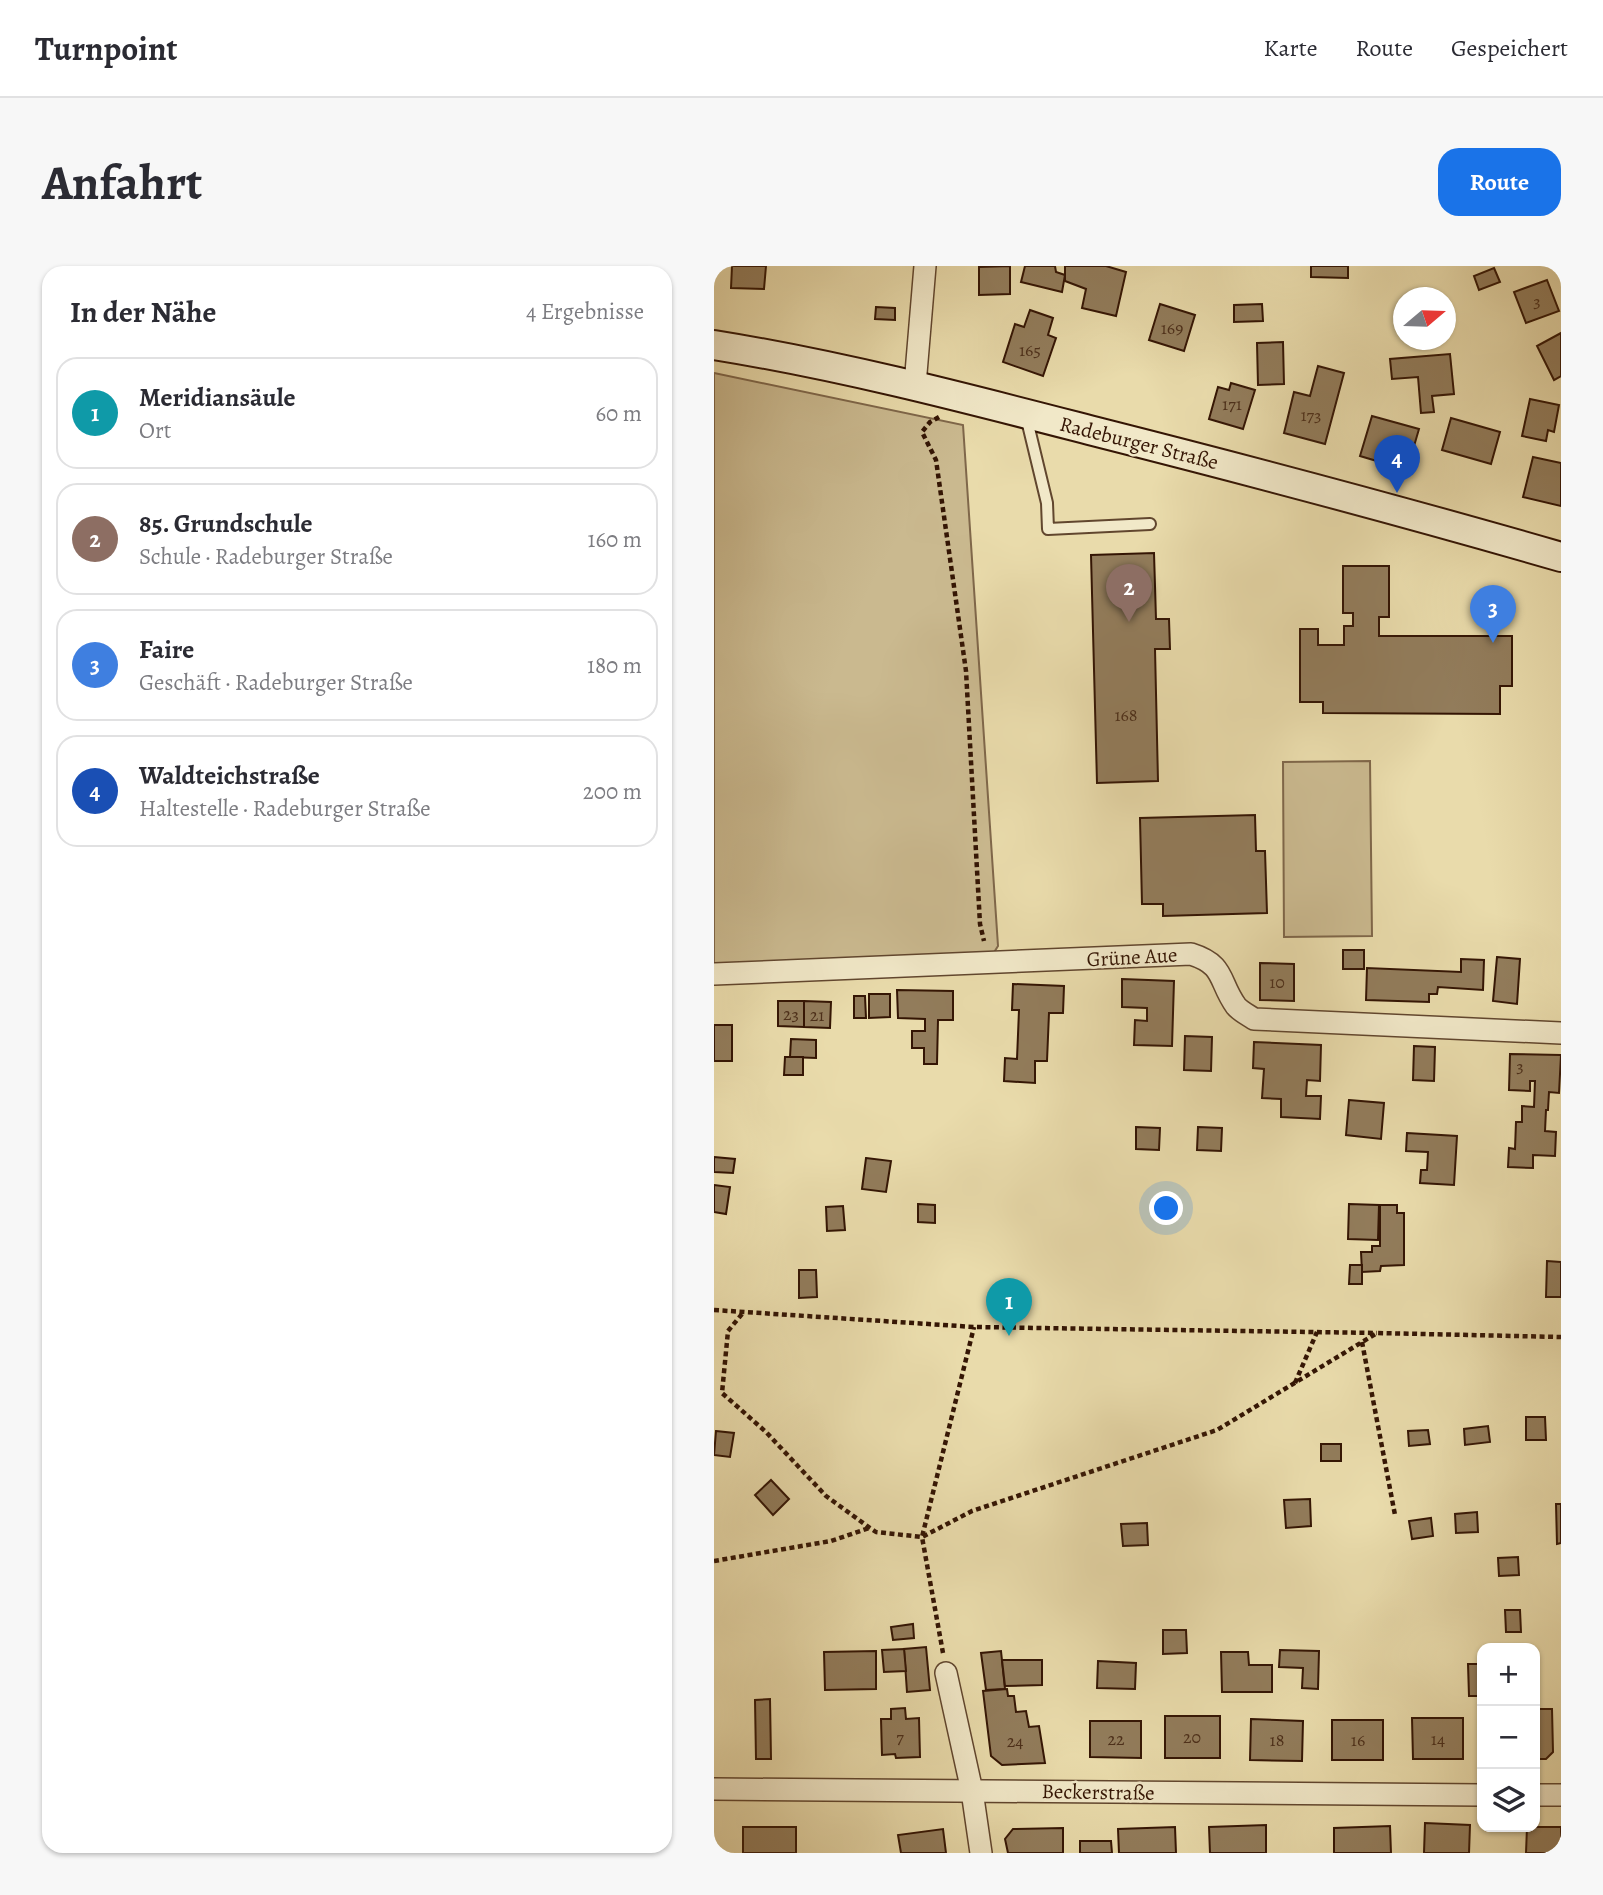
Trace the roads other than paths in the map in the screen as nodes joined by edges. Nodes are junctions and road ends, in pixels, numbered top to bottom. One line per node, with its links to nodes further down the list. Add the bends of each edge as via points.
1 (925, 266): 3 (street)
2 (714, 345): 3 (main road, Radeburger Straße)
3 (915, 385): 4 (main road, Radeburger Straße)
4 (1025, 413): 5 (lane, via 1047,503 1048,528); 6 (main road, Radeburger Straße)
5 (1150, 524)
6 (1561, 557)
7 (714, 974): 8 (street, Grüne Aue, via 1191,954 1209,959 1237,1008 1254,1018)
8 (1561, 1033)
9 (946, 1673): 11 (street)
10 (714, 1789): 11 (street, Beckerstraße)
11 (972, 1791): 12 (street, Beckerstraße); 15 (street)
12 (1477, 1795)
13 (1540, 1795): 14 (street)
14 (1561, 1795)
15 (981, 1853)

